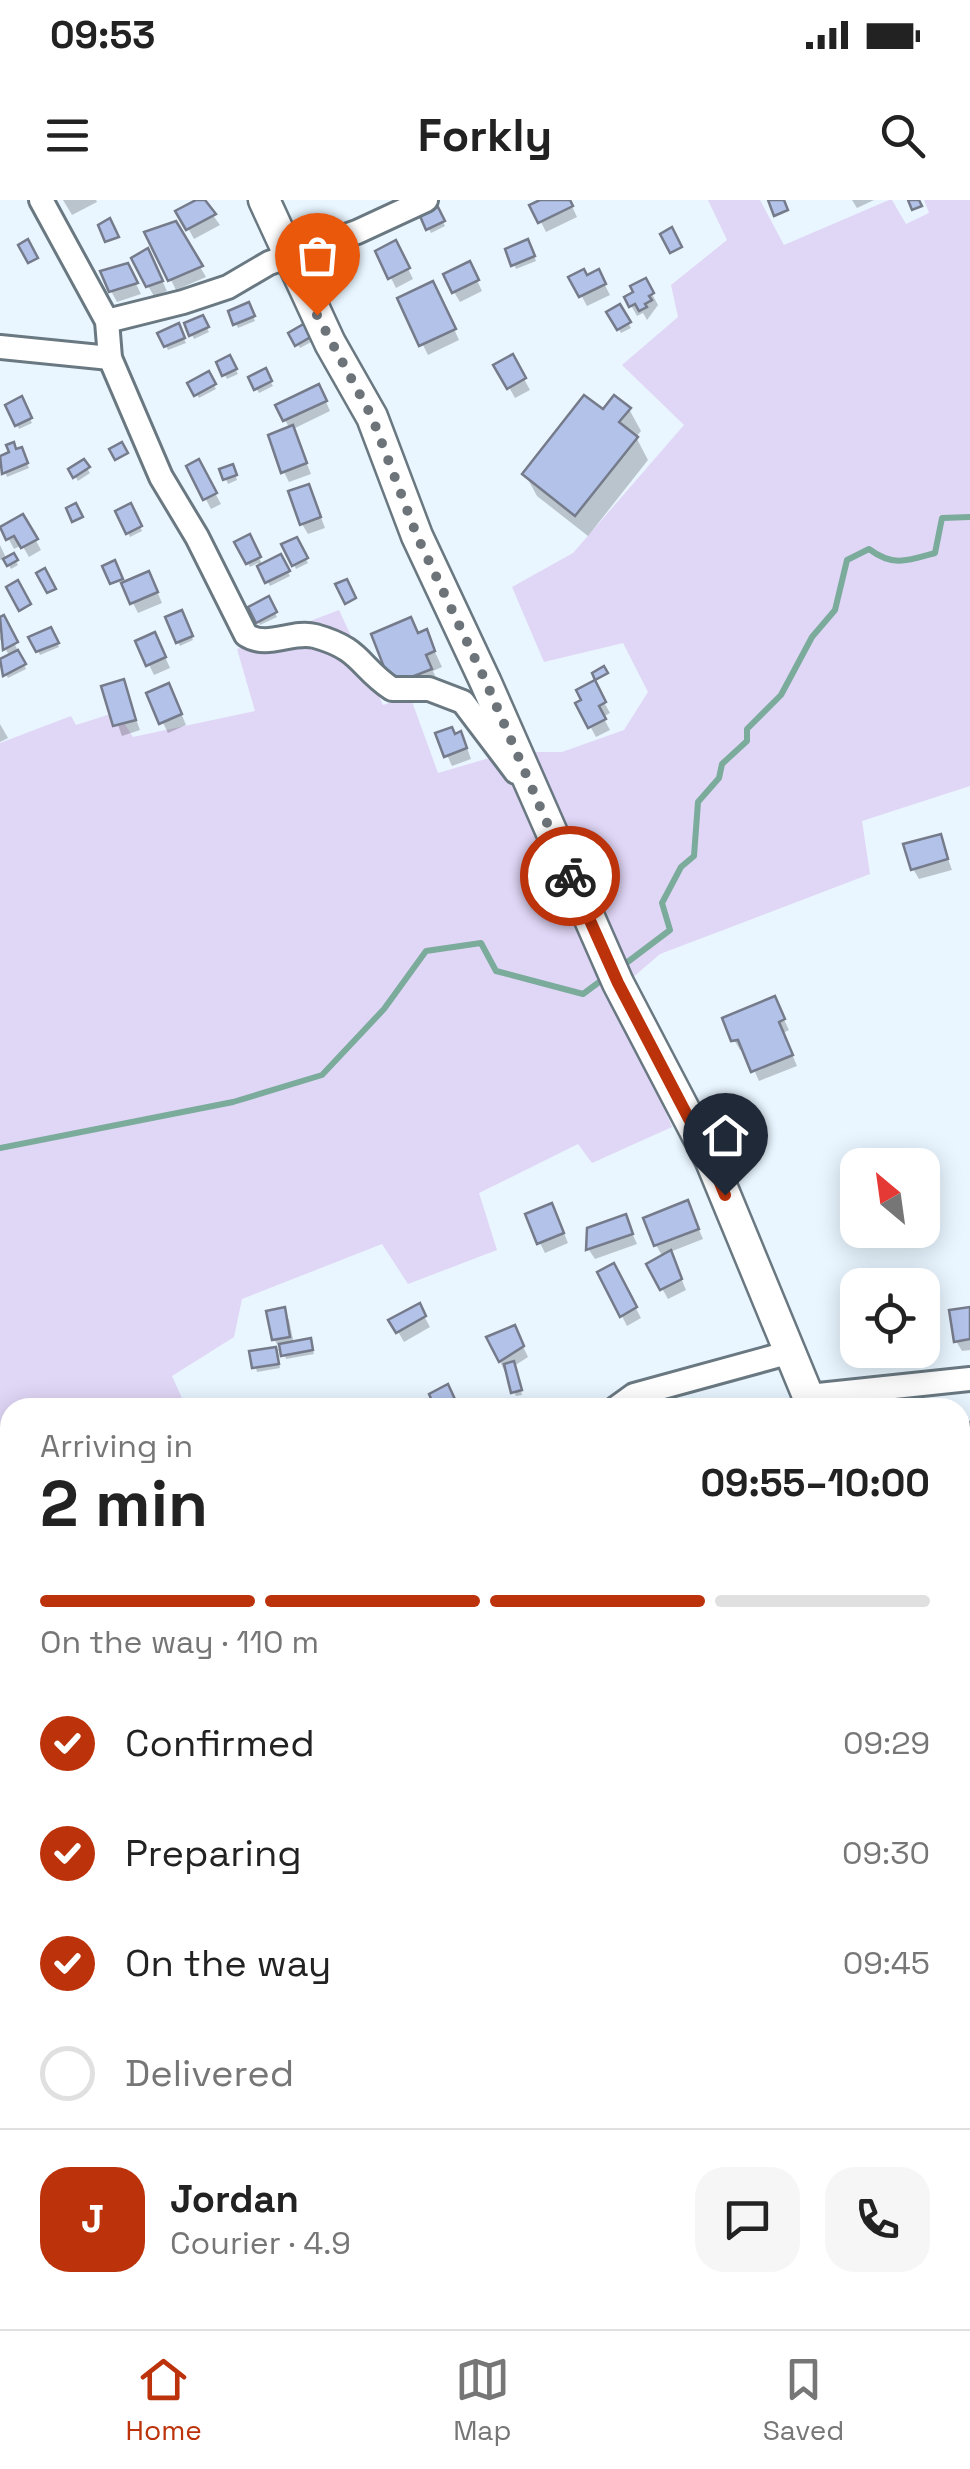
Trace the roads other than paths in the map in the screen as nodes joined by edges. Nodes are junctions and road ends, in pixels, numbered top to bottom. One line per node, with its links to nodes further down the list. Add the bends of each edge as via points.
1 (42, 200): 5 (street)
2 (264, 200): 4 (main road)
3 (426, 200): 4 (street)
4 (290, 257): 5 (street, via 228,287); 8 (main road, via 372,417 417,536)
5 (107, 321): 7 (street)
6 (0, 347): 7 (street)
7 (110, 358): 8 (street, via 161,477 246,635 264,641 313,635 347,646 392,688 429,690 463,702)
8 (533, 794): 9 (main road, via 711,1161)
9 (791, 1352): 11 (street); 12 (main road)
10 (970, 1379): 13 (street)
11 (630, 1398)
12 (809, 1398)
13 (839, 1398)

